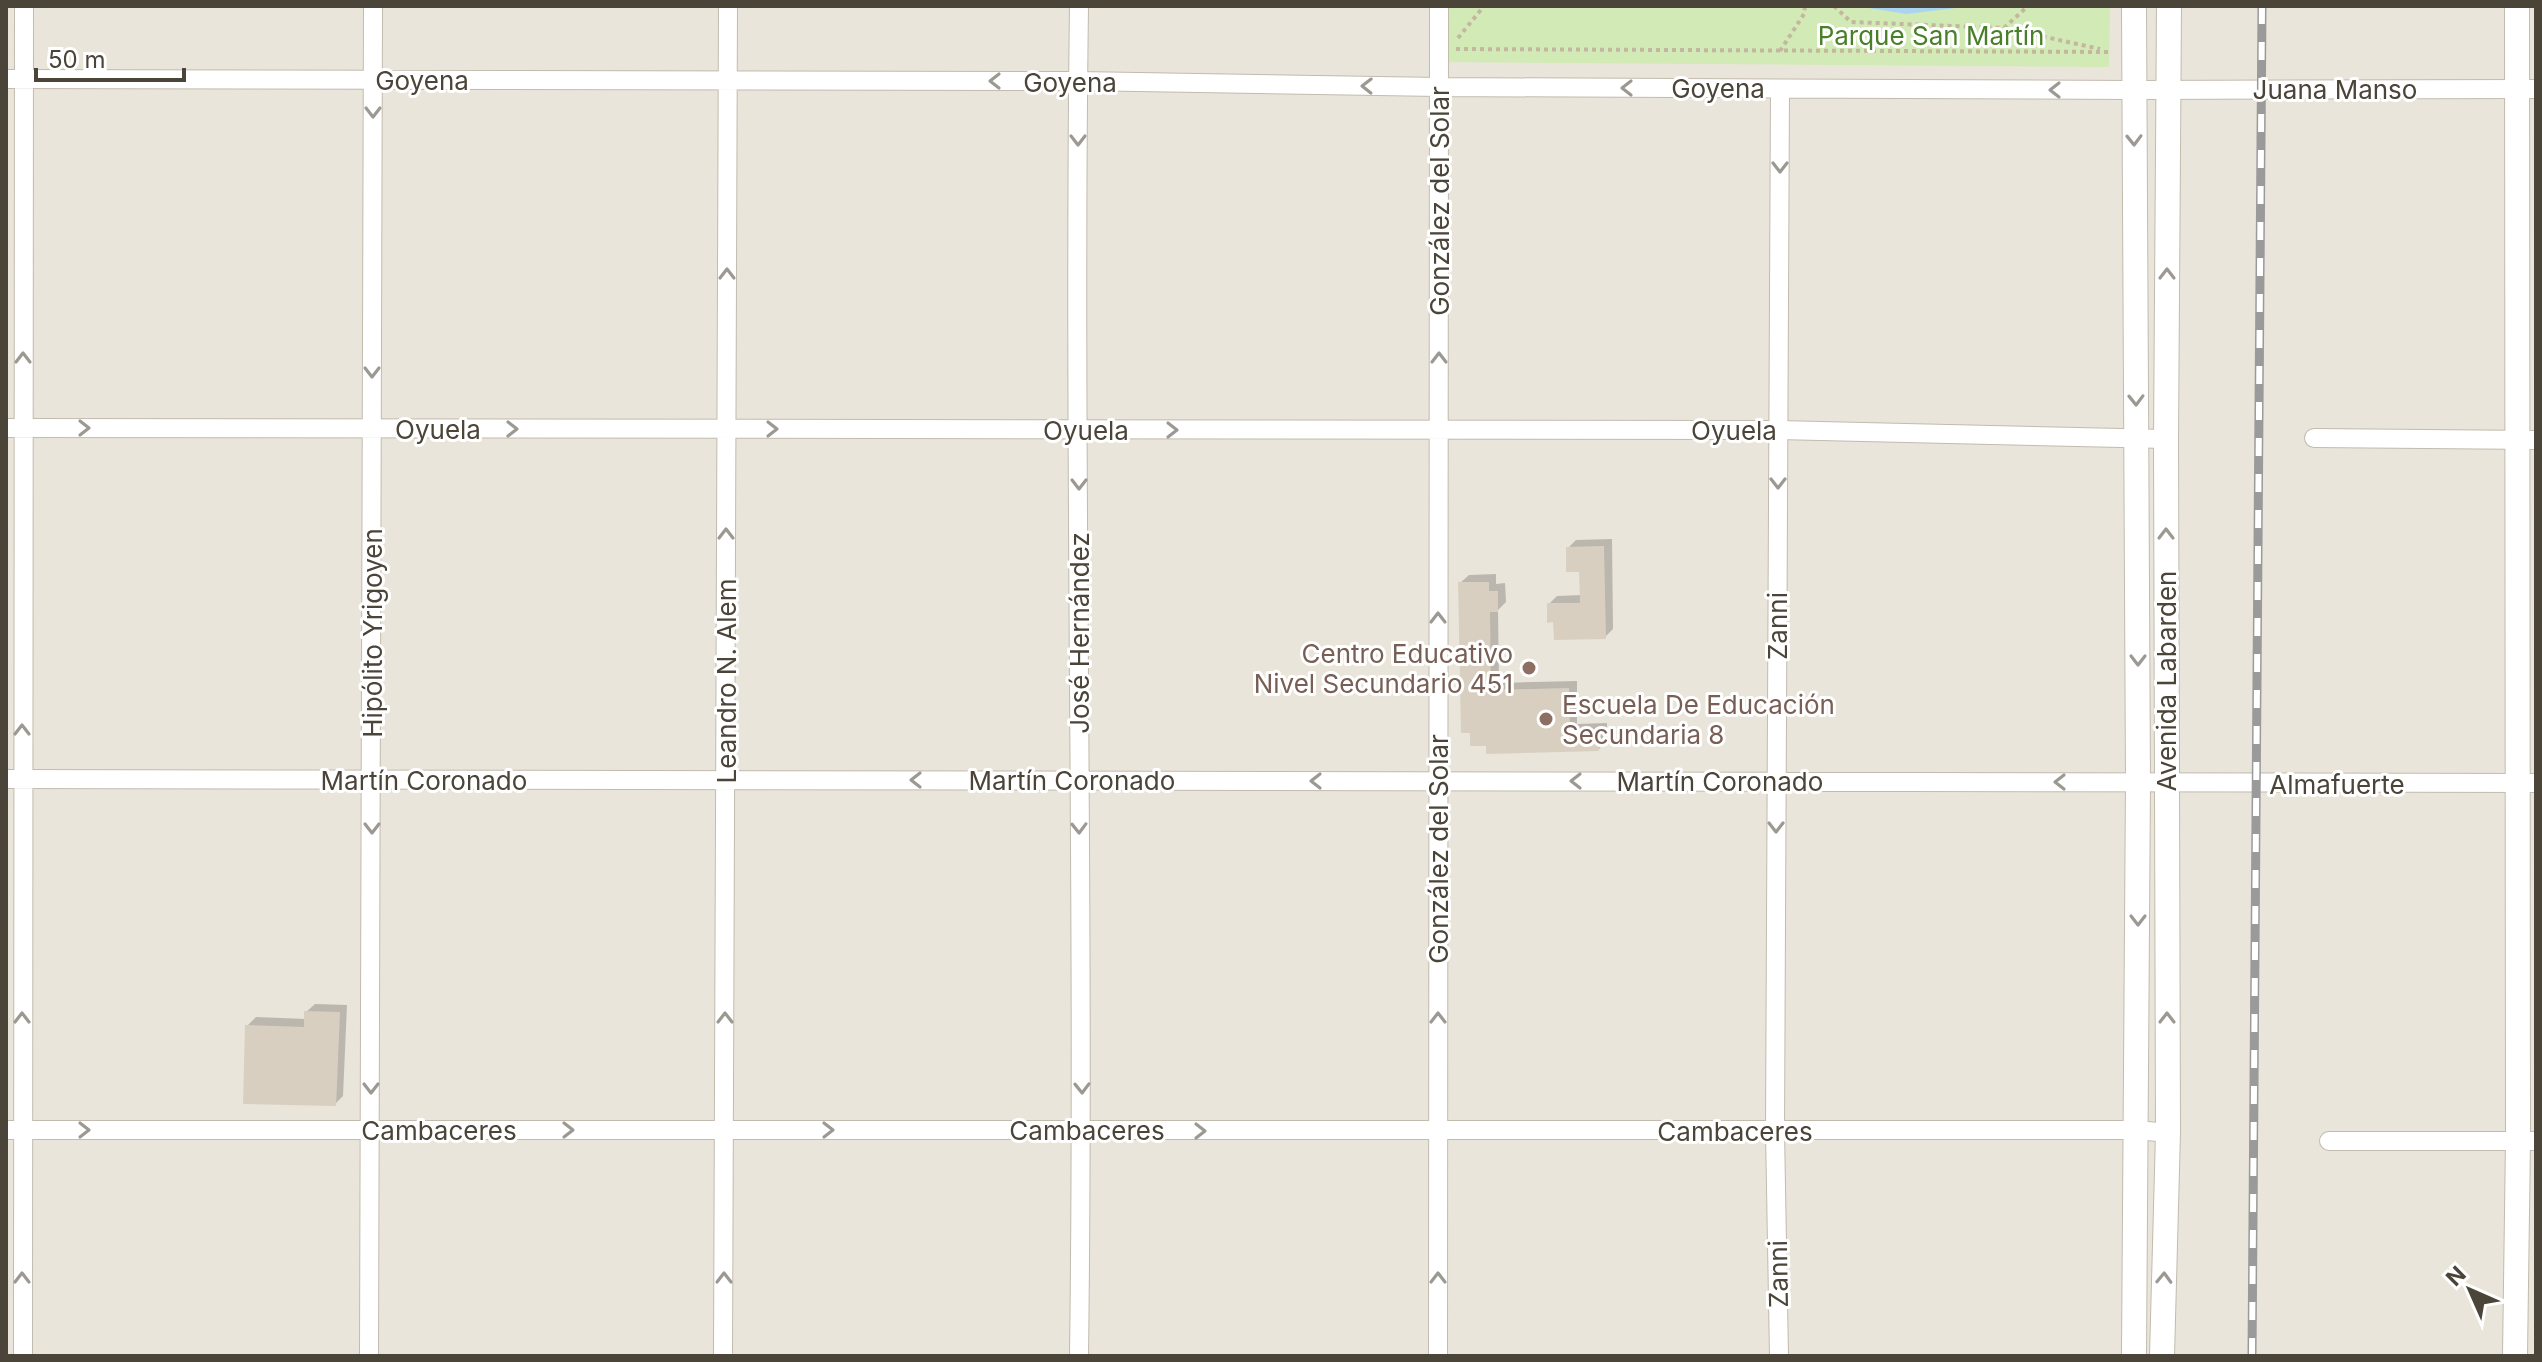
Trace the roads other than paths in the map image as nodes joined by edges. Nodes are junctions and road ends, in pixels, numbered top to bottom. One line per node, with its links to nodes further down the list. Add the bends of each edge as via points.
1 (24, 6): 9 (street)
2 (373, 6): 10 (street, Hipólito Yrigoyen)
3 (728, 6): 11 (street, Leandro N. Alem)
4 (1079, 6): 12 (street, José Hernández)
5 (1439, 6): 13 (street, González del Solar)
6 (2134, 6): 16 (street, Avenida Labarden)
7 (2169, 6): 17 (street, Avenida Labarden)
8 (2517, 6): 15 (street)
9 (15, 79): 10 (street, Goyena); 18 (street, one-way to 9)
10 (373, 80): 11 (street, Goyena); 19 (street, Hipólito Yrigoyen, one-way to 19)
11 (728, 81): 12 (street, Goyena, one-way to 11); 20 (street, Leandro N. Alem, one-way to 11)
12 (1078, 81): 13 (street, Goyena, one-way to 12); 21 (street, José Hernández, one-way to 21)
13 (1439, 87): 14 (street, Goyena, one-way to 13); 22 (street, González del Solar, one-way to 13)
14 (1780, 89): 16 (street, Goyena, one-way to 14); 23 (street, Zanni, one-way to 23)
15 (2526, 89): 17 (street, Juana Manso); 27 (street)
16 (2133, 90): 17 (street, Juana Manso); 26 (street, Avenida Labarden, one-way to 26)
17 (2168, 90): 25 (street, Avenida Labarden, one-way to 17)
18 (14, 428): 19 (street, Oyuela, one-way to 19); 28 (street, one-way to 18)
19 (372, 429): 20 (street, Oyuela, one-way to 20); 29 (street, Hipólito Yrigoyen)
20 (726, 429): 21 (street, Oyuela, one-way to 21); 30 (street, Leandro N. Alem, one-way to 20)
21 (1080, 430): 22 (street, Oyuela, one-way to 22); 31 (street, José Hernández, one-way to 31)
22 (1439, 430): 23 (street, Oyuela); 32 (street, González del Solar, one-way to 22)
23 (1778, 430): 26 (street, Oyuela); 33 (street, Zanni, one-way to 33)
24 (2314, 438): 27 (street)
25 (2166, 439): 26 (street, Oyuela); 35 (street, Avenida Labarden, one-way to 25)
26 (2136, 440): 34 (street, Avenida Labarden, one-way to 34)
27 (2526, 440): 36 (street)
28 (14, 779): 29 (street, Martín Coronado); 37 (street, one-way to 28)
29 (372, 780): 30 (street, Martín Coronado); 38 (street, Hipólito Yrigoyen, one-way to 38)
30 (726, 780): 31 (street, Martín Coronado, one-way to 30); 39 (street, Leandro N. Alem, one-way to 30)
31 (1078, 780): 32 (street, Martín Coronado, one-way to 31); 40 (street, José Hernández, one-way to 40)
32 (1438, 781): 33 (street, Martín Coronado, one-way to 32); 42 (street, González del Solar, one-way to 32)
33 (1776, 782): 34 (street, Martín Coronado, one-way to 33); 43 (street, Zanni, one-way to 43)
34 (2138, 782): 35 (street, Almafuerte); 41 (street, Avenida Labarden, one-way to 41)
35 (2166, 782): 36 (street, Almafuerte); 44 (street, Avenida Labarden, one-way to 35)
36 (2527, 783): 46 (street)
37 (14, 1130): 38 (street, Cambaceres, one-way to 38); 47 (street, one-way to 37)
38 (371, 1130): 39 (street, Cambaceres, one-way to 39); 48 (street, Hipólito Yrigoyen)
39 (725, 1130): 40 (street, Cambaceres, one-way to 40); 49 (street, Leandro N. Alem, one-way to 39)
40 (1082, 1130): 42 (street, Cambaceres, one-way to 42); 50 (street, José Hernández)
41 (2137, 1130): 43 (street, Cambaceres); 44 (street, Cambaceres); 53 (street, Avenida Labarden)
42 (1438, 1131): 43 (street, Cambaceres); 51 (street, González del Solar, one-way to 42)
43 (1775, 1131): 52 (street, Zanni)
44 (2168, 1133): 54 (street, Avenida Labarden, one-way to 44)
45 (2329, 1141): 46 (street)
46 (2527, 1141): 55 (street)
47 (23, 1356)
48 (369, 1356)
49 (723, 1356)
50 (1079, 1356)
51 (1438, 1356)
52 (1779, 1356)
53 (2134, 1356)
54 (2162, 1356)
55 (2515, 1356)

